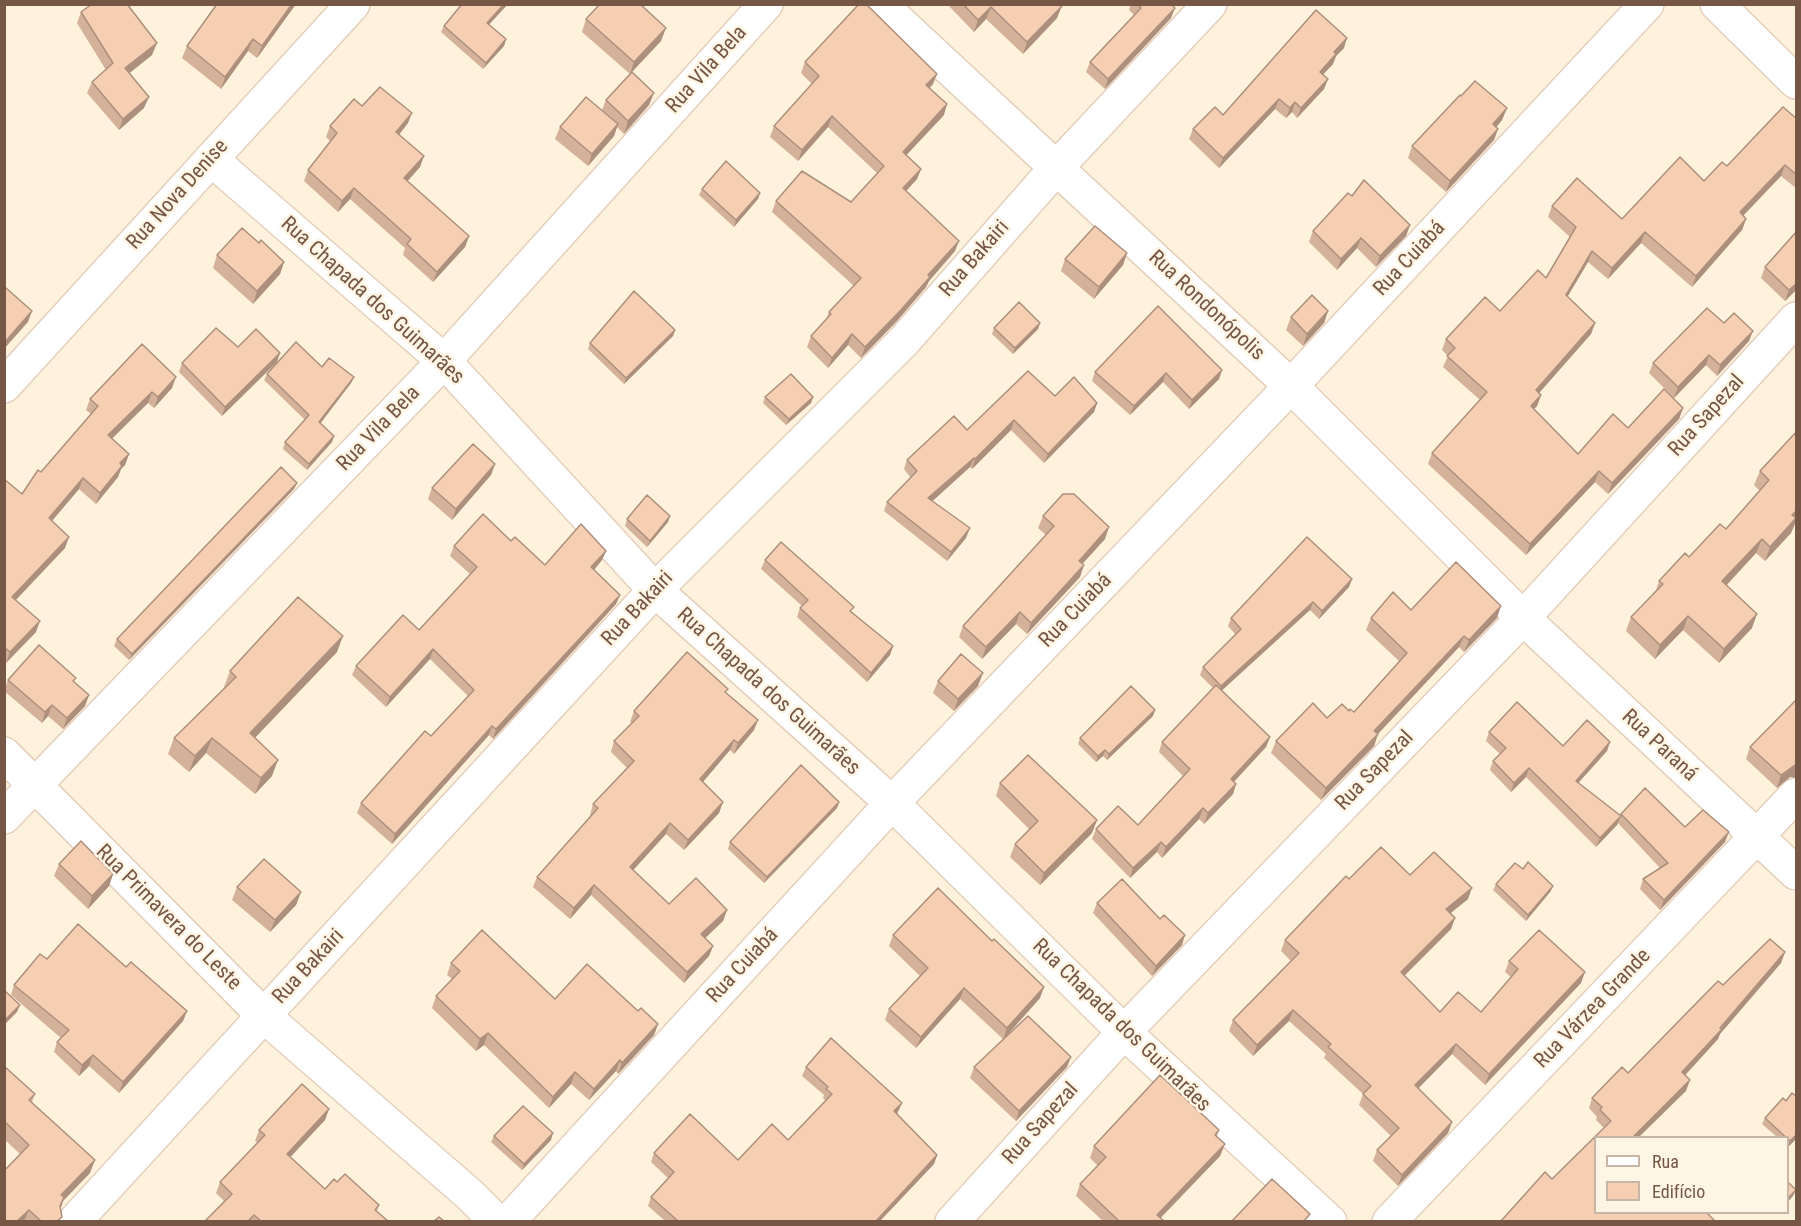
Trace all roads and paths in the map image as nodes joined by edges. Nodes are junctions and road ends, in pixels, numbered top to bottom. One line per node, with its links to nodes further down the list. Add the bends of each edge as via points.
1 (353, 4): 8 (street, Rua Nova Denise)
2 (766, 4): 11 (street, Rua Vila Bela)
3 (880, 4): 9 (street, Rua Rondonópolis)
4 (1210, 4): 9 (street, Rua Bakairi)
5 (1647, 4): 13 (street, Rua Cuiabá)
6 (1717, 4): 7 (street)
7 (1797, 82)
8 (211, 159): 11 (street, Rua Chapada dos Guimarães); 12 (street, Rua Nova Denise)
9 (1057, 166): 13 (street, Rua Rondonópolis); 14 (street, Rua Bakairi, via 904,341)
10 (1797, 319): 15 (street, Rua Sapezal)
11 (444, 361): 14 (street, Rua Chapada dos Guimarães); 17 (street, Rua Vila Bela)
12 (4, 386)
13 (1291, 386): 15 (street, Rua Rondonópolis); 19 (street, Rua Cuiabá)
14 (655, 590): 19 (street, Rua Chapada dos Guimarães); 23 (street, Rua Bakairi)
15 (1523, 618): 21 (street, Rua Paraná); 24 (street, Rua Sapezal)
16 (4, 753): 17 (street, Rua Primavera do Leste)
17 (36, 784): 20 (street, Rua Vila Bela); 23 (street, Rua Primavera do Leste)
18 (1797, 795): 21 (street, Rua Várzea Grande)
19 (892, 803): 24 (street, Rua Chapada dos Guimarães); 27 (street, Rua Cuiabá)
20 (4, 817)
21 (1758, 837): 22 (street, Rua Paraná); 30 (street, Rua Várzea Grande)
22 (1797, 873)
23 (264, 1016): 25 (street, Rua Bakairi); 26 (street, Rua Primavera do Leste)
24 (1124, 1032): 28 (street, Rua Sapezal); 29 (street, Rua Chapada dos Guimarães)
25 (74, 1221)
26 (497, 1221)
27 (508, 1221)
28 (952, 1221)
29 (1330, 1221)
30 (1389, 1221)

